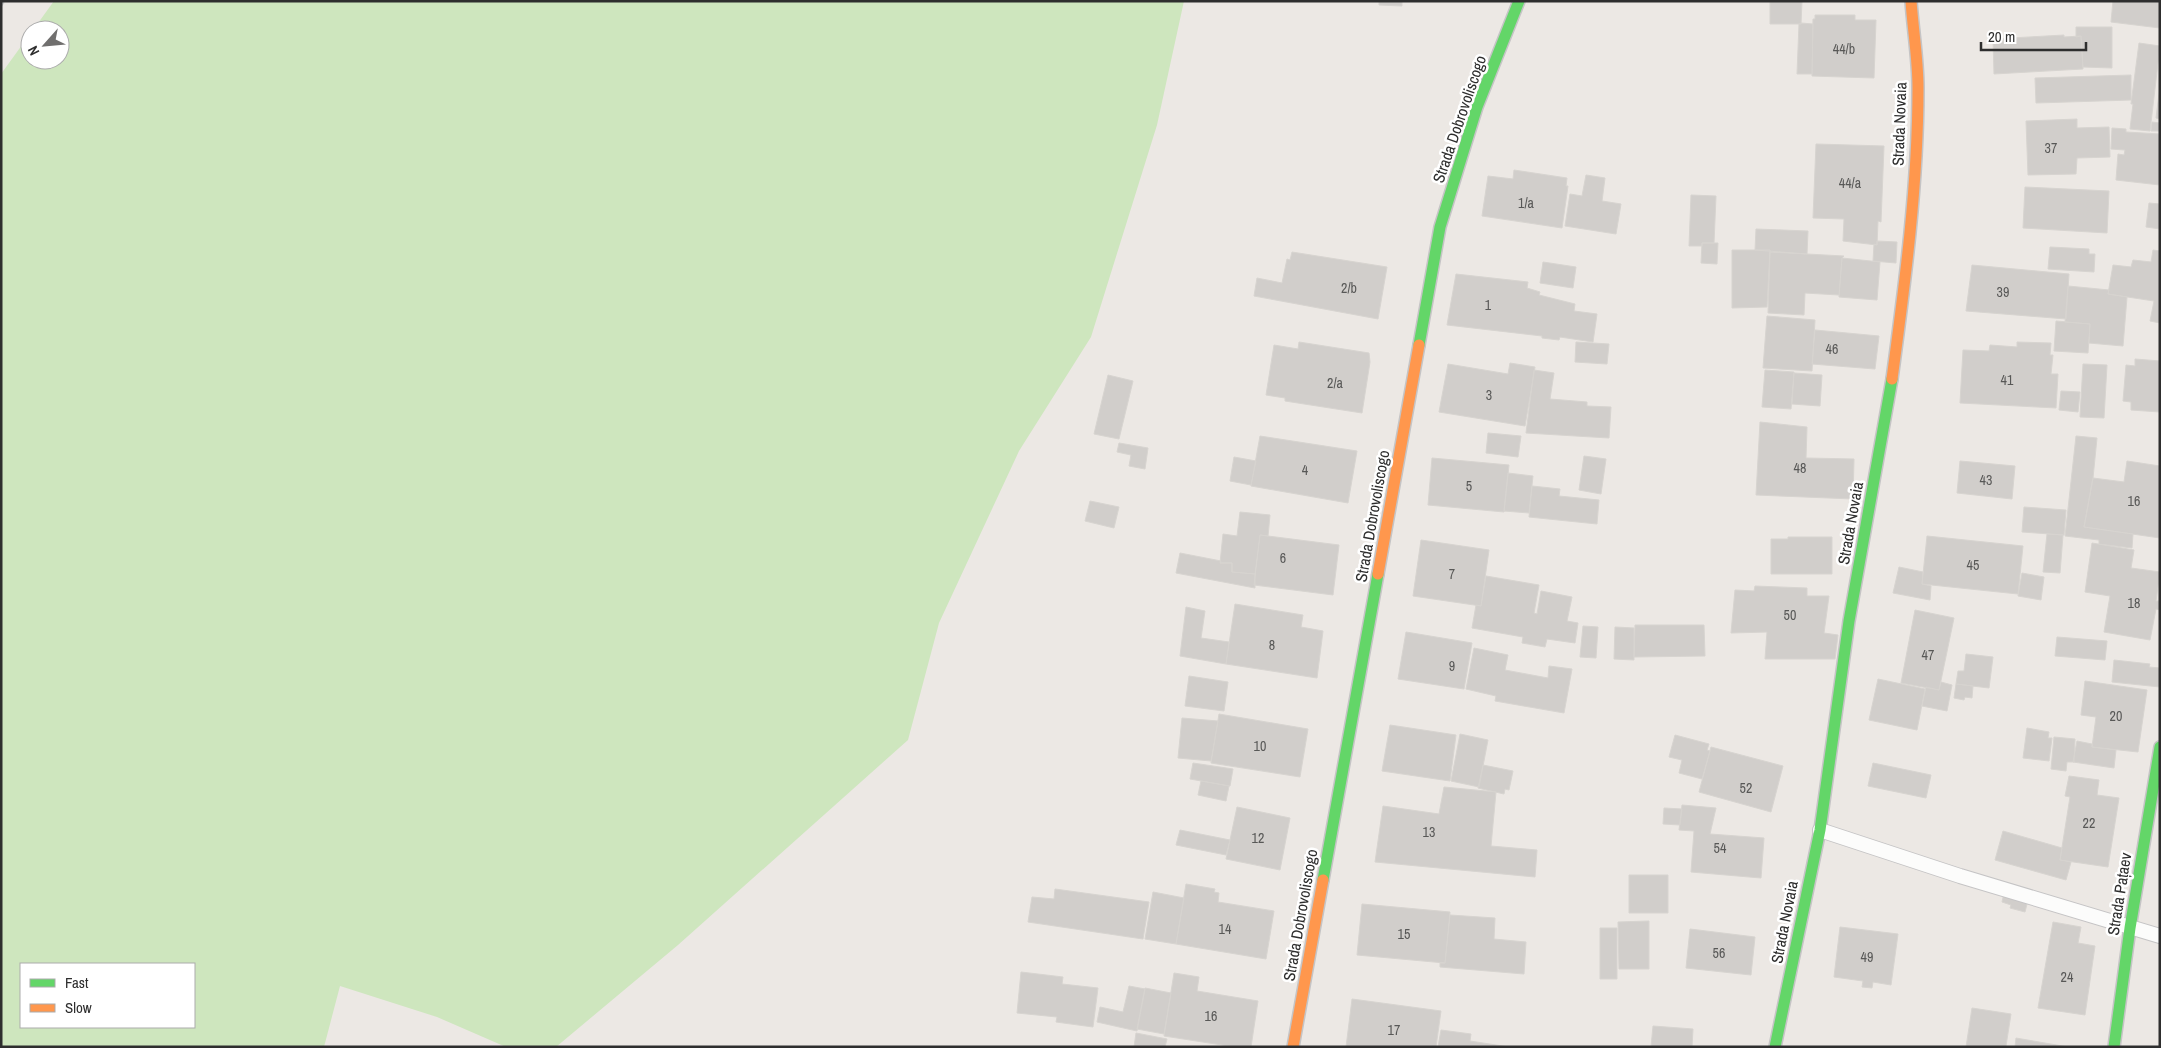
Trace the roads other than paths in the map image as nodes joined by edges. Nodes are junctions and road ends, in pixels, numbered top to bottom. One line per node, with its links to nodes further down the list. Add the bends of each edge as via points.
1 (1518, 1): 7 (street, Strada Dobrovoliscogo, via 1477,107 1440,226)
2 (1911, 1): 4 (street, Strada Novaia, via 1918,87 1912,210 1903,300 1849,621)
3 (2160, 747): 5 (street, Strada Pațaev)
4 (1820, 830): 5 (lane); 8 (street, Strada Novaia)
5 (2130, 928): 6 (lane); 9 (street, Strada Pațaev)
6 (2160, 936)
7 (1293, 1047)
8 (1776, 1047)
9 (2114, 1047)

